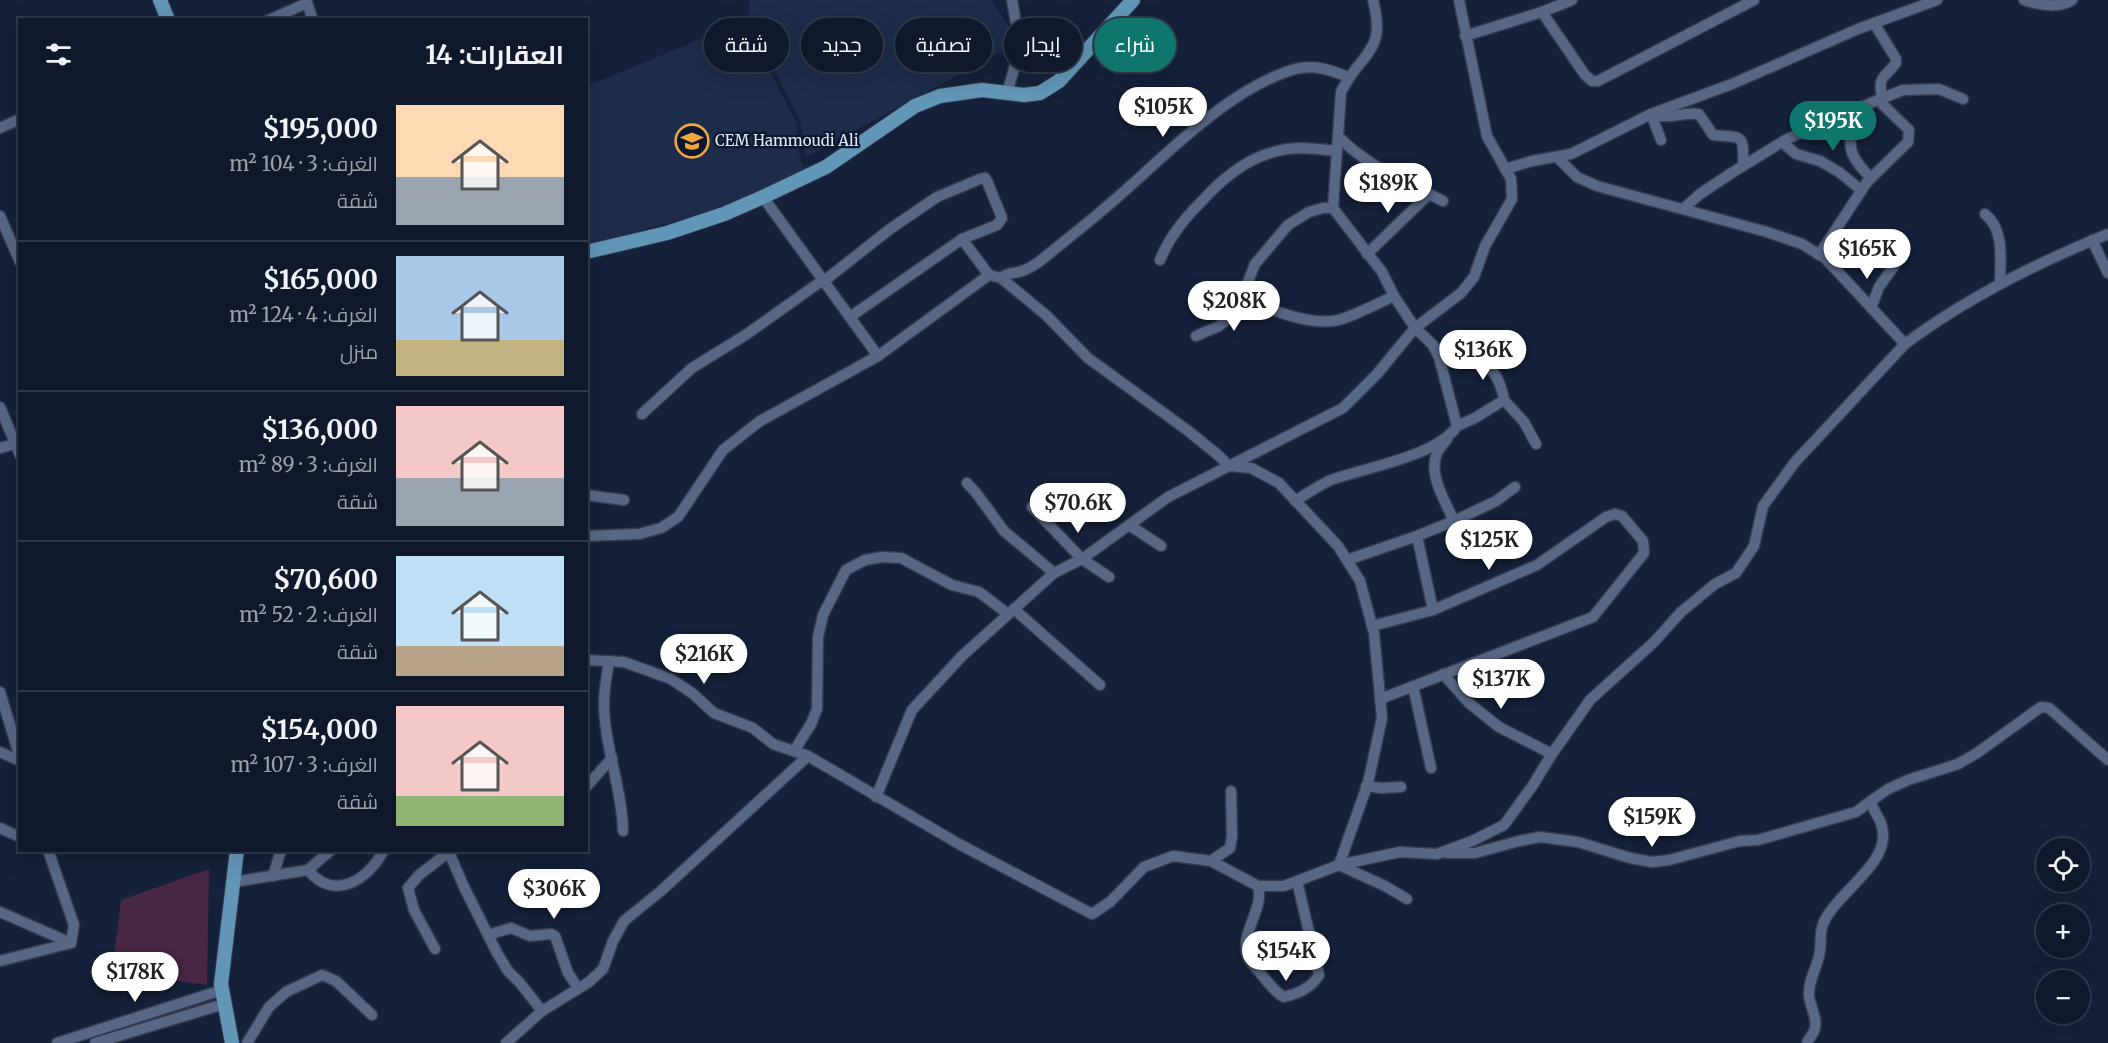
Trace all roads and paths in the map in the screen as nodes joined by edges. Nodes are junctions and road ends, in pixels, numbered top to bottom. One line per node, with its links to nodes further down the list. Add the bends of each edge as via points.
1 (160, 0): 12 (main road)
2 (1012, 0): 18 (street, via 1017,58)
3 (1133, 0): 18 (main road, via 1059,81 1040,93)
4 (1373, 0): 17 (street, via 1378,19 1376,41)
5 (1459, 0): 16 (street)
6 (1572, 0): 11 (street)
7 (1754, 0): 11 (street, via 1598,81 1585,75)
8 (1937, 0): 15 (street)
9 (2024, 0): 10 (street, via 2061,6)
10 (2072, 0)
11 (1542, 12): 16 (street)
12 (167, 18)
13 (273, 18): 14 (street, via 307,3)
14 (312, 18)
15 (1874, 23): 19 (street, via 1896,59 1879,83); 22 (street)
16 (1466, 36): 31 (street, via 1487,136)
17 (1348, 77): 25 (street, via 1341,92); 52 (street, via 1324,68 1297,69 1220,107 1037,263)
18 (1007, 94): 35 (main road, via 958,92 915,106 826,167)
19 (1880, 99): 20 (street, via 1903,90 1939,89); 21 (street); 32 (street, via 1909,130 1908,142)
20 (1963, 99)
21 (1863, 106): 27 (street); 32 (street, via 1849,143 1860,167)
22 (1651, 114): 26 (street); 29 (street, via 1571,154); 30 (street, via 1699,114 1713,135 1740,138 1744,145)
23 (18, 120): 24 (street)
24 (0, 128)
25 (1338, 136): 28 (street); 34 (street, via 1360,154)
26 (1661, 140)
27 (1782, 142): 30 (street); 33 (street, via 1796,154 1839,172)
28 (1336, 150): 37 (street); 48 (street, via 1299,148 1246,162 1222,179 1179,225)
29 (1557, 157): 31 (street); 38 (street, via 1587,182)
30 (1743, 165): 38 (street)
31 (1505, 169): 59 (street, via 1511,179 1512,199 1485,246 1474,277 1461,293)
32 (1871, 178): 33 (street)
33 (1861, 190): 46 (street)
34 (1429, 194): 36 (street); 45 (street)
35 (763, 197): 44 (main road, via 667,233); 53 (street)
36 (1443, 201)
37 (1333, 208): 45 (street); 56 (street, via 1309,212 1288,225 1256,264)
38 (1683, 209): 46 (street, via 1767,232)
39 (1985, 214): 54 (street, via 1994,221 1999,235)
40 (0, 216): 47 (street)
41 (2108, 234): 43 (street)
42 (963, 239): 51 (street); 53 (street, via 997,225 1002,218 985,178 937,197); 58 (street)
43 (2092, 240): 50 (street); 54 (street)
44 (588, 252)
45 (1368, 254): 55 (street)
46 (1820, 255): 57 (street)
47 (18, 257)
48 (1160, 260)
49 (1894, 266): 57 (street, via 1879,287)
50 (2108, 273)
51 (989, 275): 52 (street); 63 (street)
52 (1001, 278): 72 (street, via 1046,315 1088,358 1187,430)
53 (823, 280): 58 (street); 66 (street, via 692,368)
54 (2000, 284): 61 (street)
55 (1394, 296): 56 (street, via 1335,321 1314,321); 59 (street)
56 (1241, 298): 60 (street, via 1236,312 1228,319)
57 (1871, 308): 61 (street)
58 (850, 317): 63 (street)
59 (1415, 328): 62 (street); 72 (street, via 1343,408)
60 (1196, 336)
61 (1905, 344): 101 (street, via 1789,471 1763,506 1754,546 1736,573 1714,584 1681,612 1590,700)
62 (1434, 348): 64 (street, via 1471,354 1490,367 1499,379); 67 (street)
63 (878, 356): 81 (street, via 760,422 723,450 678,517 661,528 639,534)
64 (1504, 400): 67 (street); 69 (street, via 1524,422)
65 (0, 407): 70 (street)
66 (642, 414)
67 (1456, 426): 68 (street)
68 (1448, 436): 77 (street, via 1405,458 1329,481); 79 (street, via 1436,456 1435,469)
69 (1536, 444)
70 (18, 447): 71 (street)
71 (0, 448)
72 (1229, 466): 77 (street, via 1251,468 1279,483); 80 (street, via 1168,497)
73 (967, 483): 86 (street, via 1004,531)
74 (1515, 487): 79 (street)
75 (588, 495): 76 (street)
76 (624, 500)
77 (1295, 501): 85 (street)
78 (1032, 507): 84 (street)
79 (1454, 521): 82 (street)
80 (1129, 525): 83 (street); 84 (street)
81 (588, 536)
82 (1417, 536): 85 (street); 88 (street)
83 (1161, 546)
84 (1082, 559): 86 (street); 87 (street)
85 (1347, 560): 90 (street, via 1360,581)
86 (1054, 573): 89 (street)
87 (1109, 577)
88 (1433, 609): 90 (street); 93 (street, via 1538,565 1606,516 1622,516 1643,541 1644,553 1593,617)
89 (1011, 612): 94 (street); 98 (street, via 979,592 952,585 901,558 865,560 846,570 823,615 817,709); 111 (street, via 962,656 912,710)
90 (1372, 626): 97 (street)
91 (588, 660): 92 (street)
92 (609, 661): 98 (street, via 624,662 671,679 714,713 753,728 773,744); 104 (street, via 604,702)
93 (1443, 674): 95 (street); 101 (street, via 1469,703 1499,726)
94 (1100, 685)
95 (1413, 686): 97 (street); 106 (street)
96 (0, 692): 100 (street)
97 (1380, 699): 108 (street, via 1382,718)
98 (794, 751): 102 (street)
99 (0, 752): 103 (street)
100 (18, 752)
101 (1552, 754): 123 (street, via 1504,825)
102 (808, 756): 111 (street); 137 (street, via 624,921 603,969)
103 (18, 758)
104 (612, 758): 107 (street); 114 (street, via 623,810)
105 (2108, 760): 112 (street, via 2049,708 2041,707 1958,764 1908,780)
106 (1431, 768)
107 (588, 785)
108 (1366, 786): 109 (street); 125 (street)
109 (1401, 787)
110 (1232, 791): 124 (street, via 1230,848)
111 (876, 797): 124 (street, via 1092,914 1110,902 1144,867 1173,856)
112 (1871, 801): 123 (street, via 1856,812 1669,860 1652,862 1578,842 1540,837 1475,853); 146 (street, via 1882,821 1884,837 1878,854 1822,925 1819,955 1810,981 1814,1030)
113 (0, 828): 115 (street)
114 (623, 831)
115 (18, 836)
116 (49, 852): 134 (street, via 74,925)
117 (237, 852): 129 (main road)
118 (280, 852): 127 (street)
119 (329, 852): 126 (street)
120 (383, 852): 126 (street, via 376,866 347,885 329,884)
121 (448, 852): 135 (street, via 408,888 414,910)
122 (449, 852): 133 (street)
123 (1437, 854): 125 (street, via 1400,852)
124 (1211, 861): 130 (street)
125 (1339, 865): 128 (street); 131 (street)
126 (308, 870): 127 (street)
127 (273, 876): 129 (street)
128 (1297, 881): 130 (street, via 1284,886); 130 (street, via 1319,975 1314,984 1284,997 1249,960 1246,950 1258,906)
129 (233, 882): 138 (main road)
130 (1258, 886)
131 (1407, 899)
132 (0, 912): 134 (street)
133 (488, 935): 137 (street, via 511,928 530,936 555,936); 139 (street, via 508,971)
134 (70, 943): 136 (street)
135 (435, 949)
136 (0, 961)
137 (578, 988): 139 (street)
138 (223, 997): 141 (street); 142 (street); 143 (main road)
139 (542, 1011): 145 (street)
140 (372, 1015): 144 (street, via 336,981 322,975 286,992 269,1007)
141 (57, 1043)
142 (95, 1043)
143 (232, 1043)
144 (247, 1043)
145 (506, 1043)
146 (1807, 1043)

